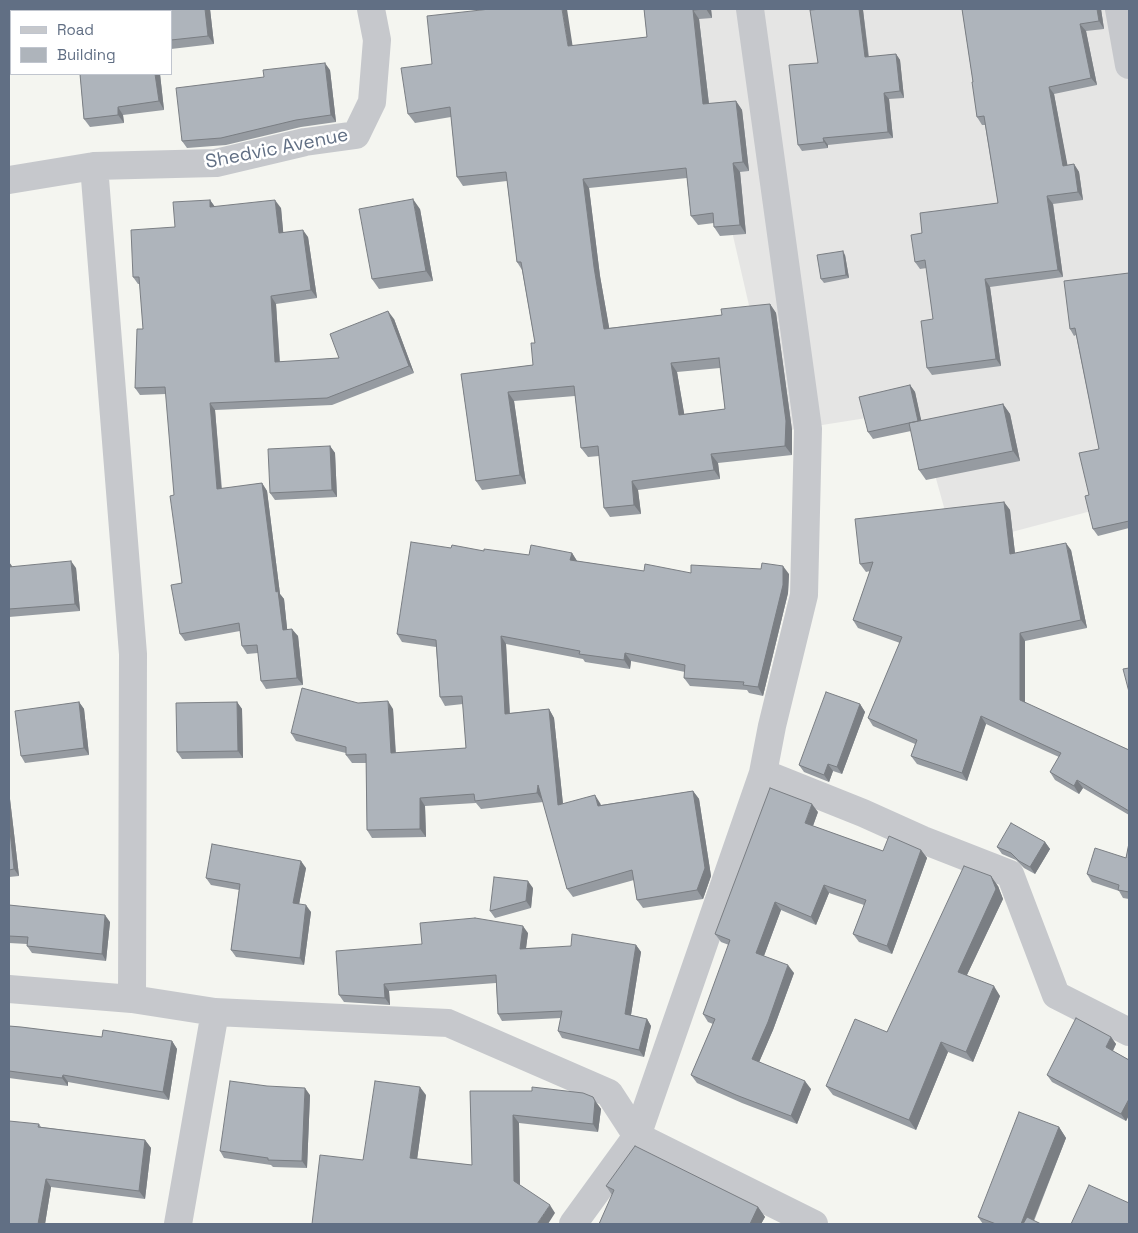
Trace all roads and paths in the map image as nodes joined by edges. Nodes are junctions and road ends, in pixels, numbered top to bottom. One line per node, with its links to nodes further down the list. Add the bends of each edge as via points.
1 (371, 9): 5 (street, Shedvic Avenue, via 377,40 372,102 356,135 305,142 216,164)
2 (750, 9): 7 (street, via 808,429 804,595)
3 (1119, 9): 4 (street)
4 (1129, 65)
5 (94, 166): 6 (street, Shedvic Avenue); 9 (street, via 133,654)
6 (9, 180)
7 (763, 773): 11 (street, via 1010,874 1056,995); 12 (street)
8 (9, 989): 9 (street)
9 (132, 999): 10 (street)
10 (215, 1012): 12 (street, via 448,1023 609,1092); 13 (street)
11 (1129, 1032)
12 (637, 1136): 14 (street); 15 (street)
13 (178, 1224)
14 (573, 1224)
15 (814, 1224)

